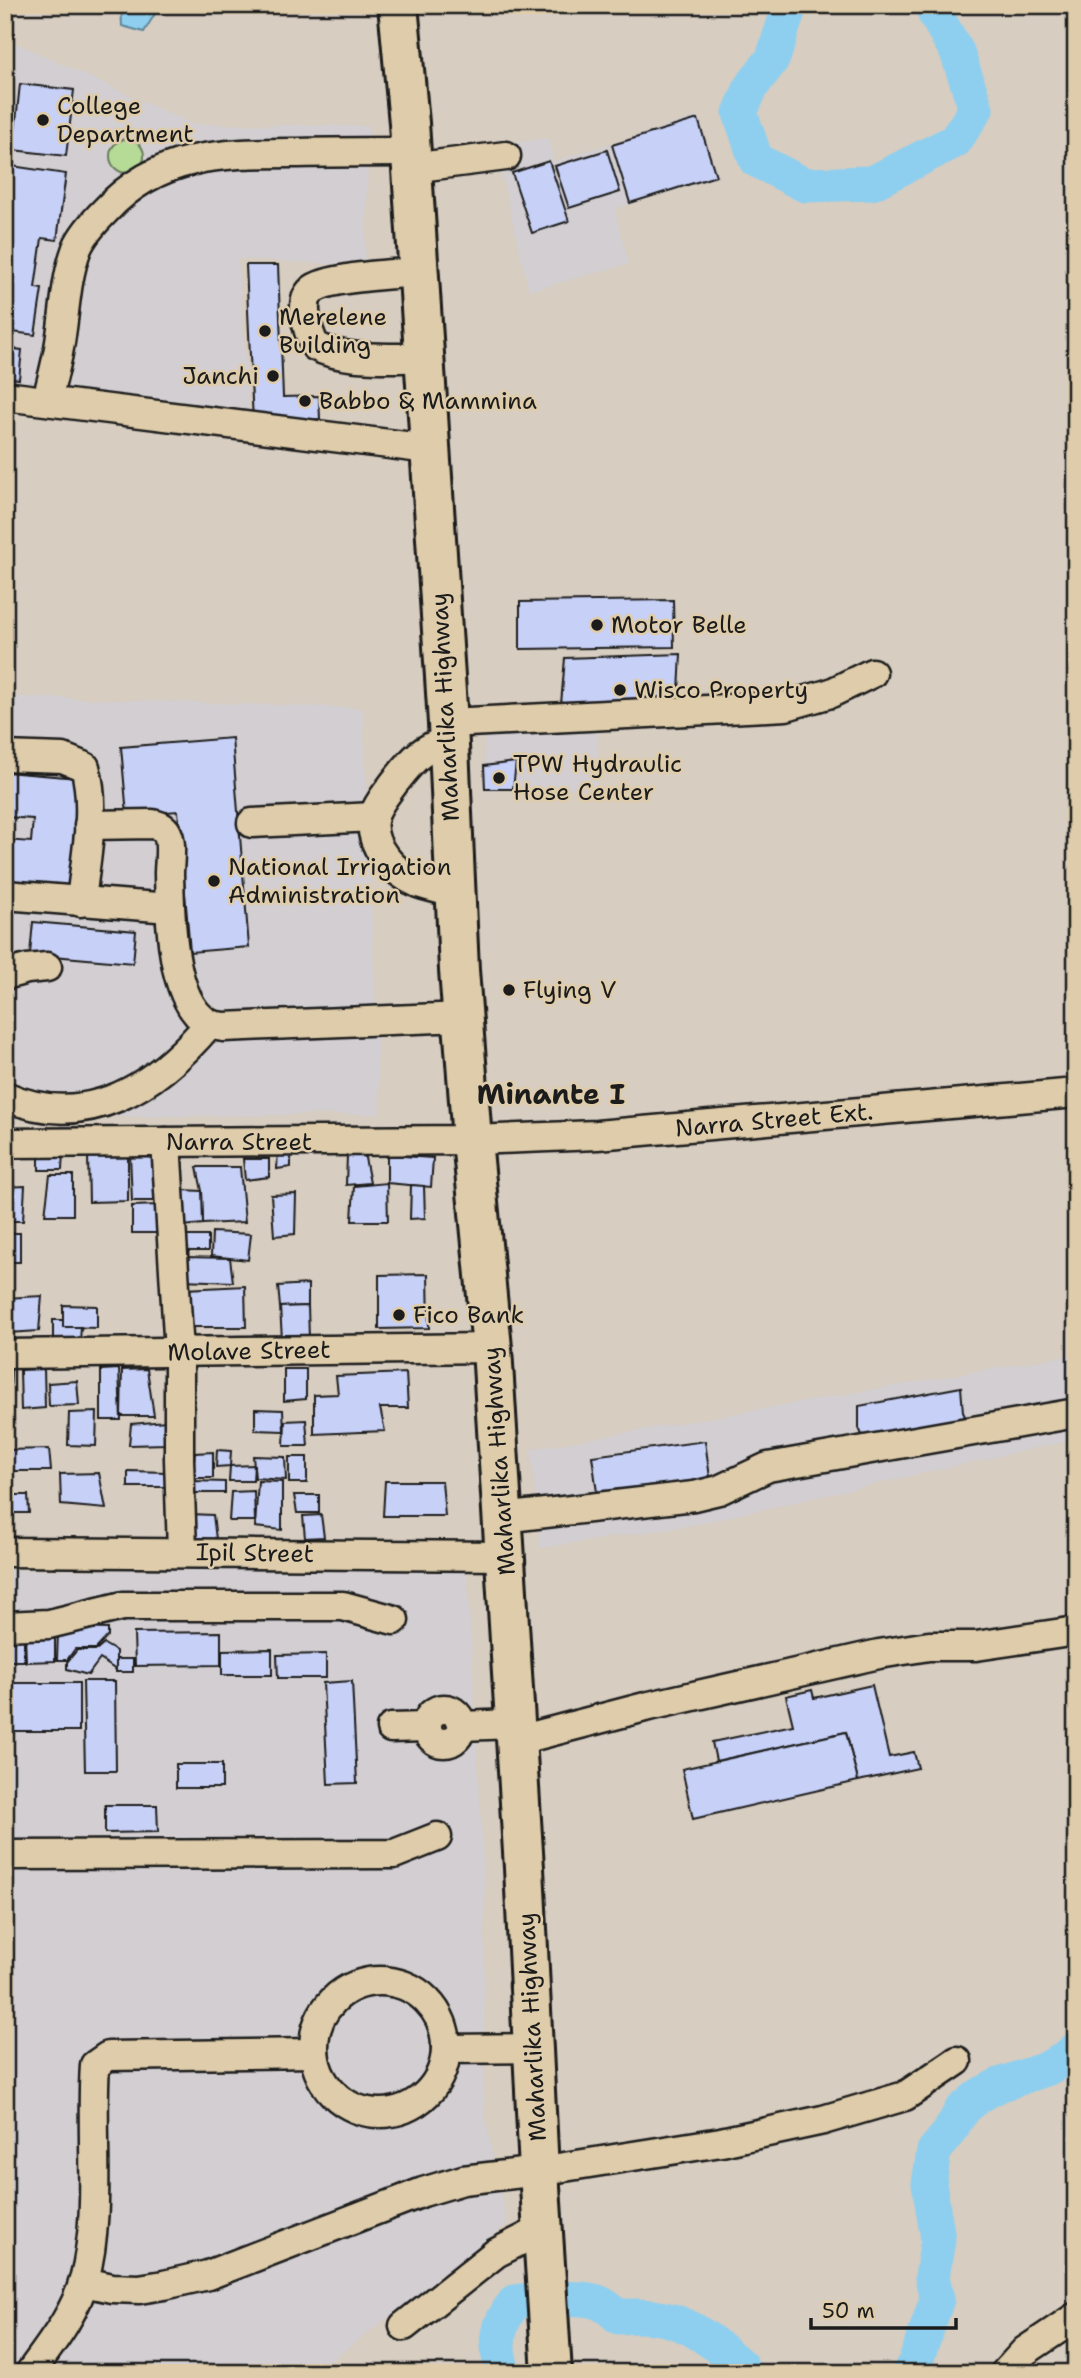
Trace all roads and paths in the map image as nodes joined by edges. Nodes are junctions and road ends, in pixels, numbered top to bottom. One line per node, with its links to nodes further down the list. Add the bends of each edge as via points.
1 (399, 22): 3 (highway, Maharlika Highway)
2 (506, 156): 3 (street)
3 (411, 160): 4 (highway, Maharlika Highway); 7 (street, via 245,153 205,156 136,184 90,226 78,247)
4 (418, 272): 5 (highway, Maharlika Highway); 5 (street, via 318,286 306,299 306,317 315,346 325,351)
5 (423, 358): 8 (highway, Maharlika Highway)
6 (5, 396): 7 (street)
7 (47, 400): 8 (street)
8 (429, 449): 10 (highway, Maharlika Highway)
9 (872, 673): 10 (street, via 831,693 786,706)
10 (448, 732): 12 (street, via 415,758); 15 (highway, Maharlika Highway)
11 (5, 756): 14 (street, via 64,758 85,767)
12 (374, 817): 13 (street); 15 (street, via 375,838 388,862 420,884)
13 (252, 823)
14 (89, 825): 17 (street); 18 (street, via 152,824 165,830)
15 (455, 893): 21 (highway, Maharlika Highway)
16 (5, 895): 17 (street)
17 (81, 902): 18 (street)
18 (170, 908): 22 (street, via 184,993)
19 (47, 967): 20 (street)
20 (5, 975)
21 (463, 1017): 22 (street); 25 (highway, Maharlika Highway)
22 (209, 1024): 24 (street, via 187,1050 150,1079 91,1107 49,1109)
23 (1076, 1093): 25 (street, Narra Street Ext., via 597,1135)
24 (5, 1096)
25 (472, 1140): 26 (street, Narra Street); 28 (highway, Maharlika Highway)
26 (166, 1142): 27 (street, Narra Street); 29 (street)
27 (5, 1143)
28 (492, 1348): 29 (street, Molave Street); 32 (highway, Maharlika Highway)
29 (179, 1352): 30 (street, Molave Street); 34 (street)
30 (5, 1354)
31 (1076, 1413): 32 (street, via 768,1467 719,1490 694,1496)
32 (502, 1518): 35 (highway, Maharlika Highway)
33 (5, 1552): 34 (street, Ipil Street)
34 (182, 1552): 35 (street, Ipil Street)
35 (505, 1556): 40 (highway, Maharlika Highway)
36 (394, 1620): 37 (street, via 343,1606 123,1606 49,1624)
37 (5, 1626)
38 (1076, 1631): 40 (street, via 879,1654)
39 (391, 1728): 40 (street, via 426,1727 433,1740 444,1743 457,1738 461,1726)
40 (515, 1732): 43 (highway, Maharlika Highway)
41 (437, 1837): 42 (street, via 394,1854)
42 (5, 1855)
43 (535, 2048): 44 (street); 47 (highway, Maharlika Highway)
44 (446, 2049): 45 (street, via 440,2075 424,2096 387,2112 361,2110 338,2098 321,2077); 45 (street, via 441,2023 427,2001 405,1986 379,1981 353,1987 331,2002 318,2025)
45 (314, 2053): 49 (street, via 108,2056 95,2065 91,2242)
46 (957, 2061): 47 (street, via 905,2096 823,2120 721,2142)
47 (539, 2171): 48 (highway, Maharlika Highway); 49 (street, via 463,2180 423,2192 208,2275 139,2288)
48 (544, 2246): 51 (street, via 496,2253); 52 (highway, Maharlika Highway)
49 (84, 2282): 53 (street, via 63,2327)
50 (1076, 2317): 54 (street, via 1025,2351)
51 (404, 2326)
52 (551, 2360)
53 (30, 2373)
54 (1005, 2373)

